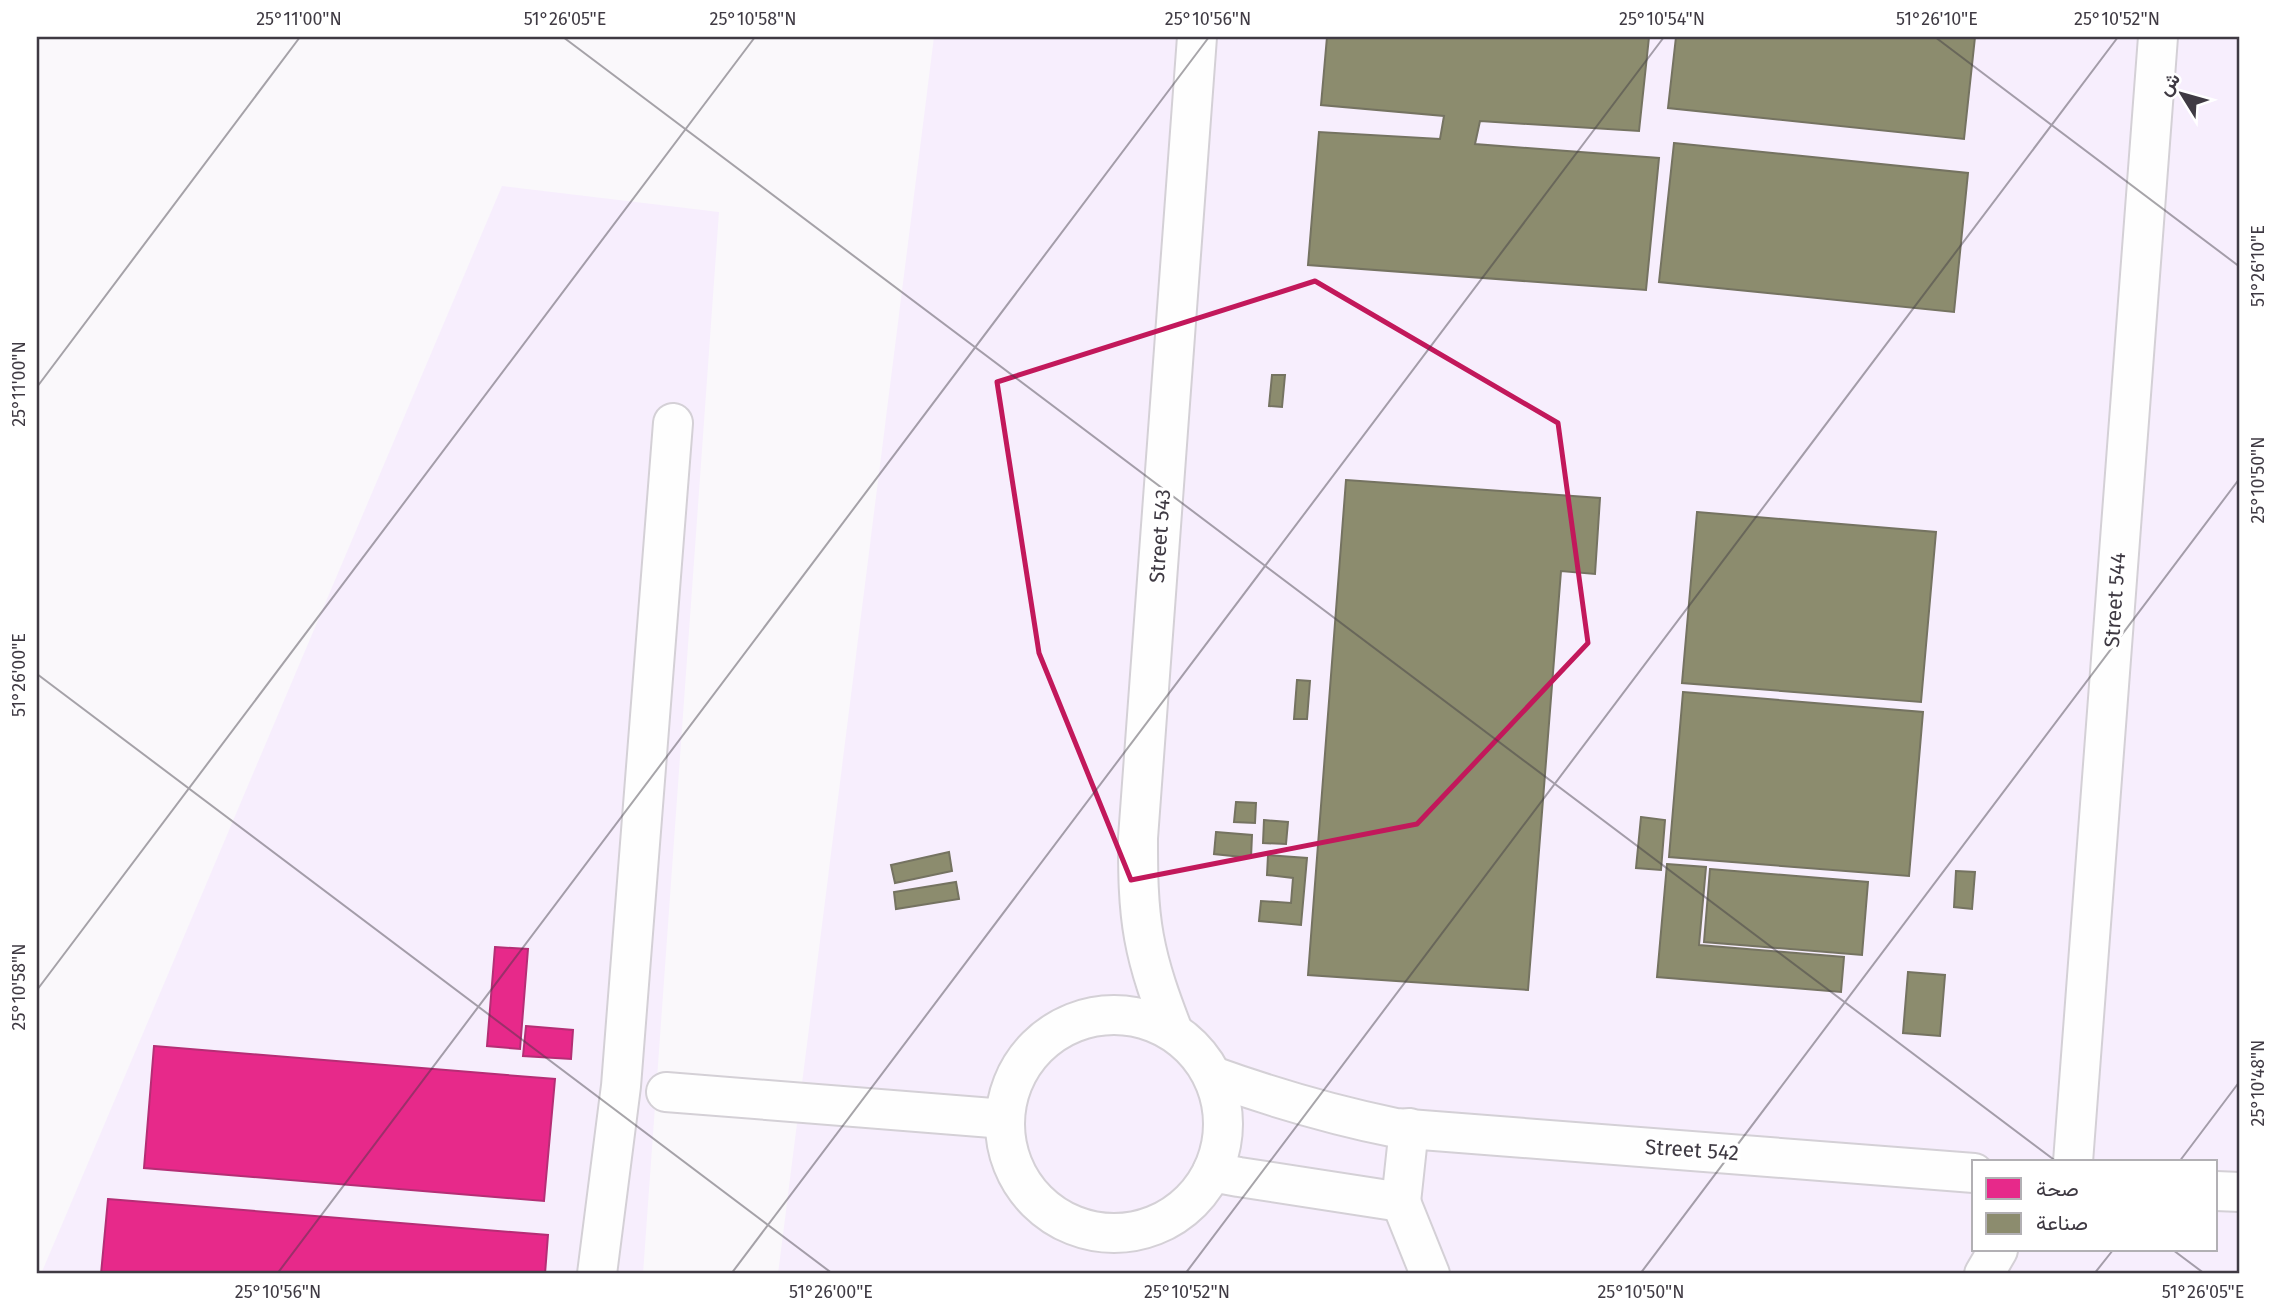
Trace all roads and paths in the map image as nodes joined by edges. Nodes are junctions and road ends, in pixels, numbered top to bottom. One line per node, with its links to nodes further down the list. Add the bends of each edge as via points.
1 (1197, 37): 4 (street, Street 543, via 1138,838 1144,937)
2 (2158, 37): 9 (street, Street 544)
3 (673, 423): 16 (street, via 621,1086)
4 (1173, 1031): 5 (street, via 1196,1051); 7 (street, via 1144,1018 1111,1015 1080,1021 1051,1035 1028,1058 1012,1087)
5 (1213, 1076): 8 (street, Street 542, via 1334,1115); 10 (street, via 1223,1112 1221,1150)
6 (666, 1092): 7 (street)
7 (1005, 1119): 10 (street, via 1008,1150 1026,1188 1065,1223 1095,1233 1127,1234 1157,1225 1184,1209)
8 (1409, 1128): 11 (street, Street 542); 14 (street)
9 (2073, 1160)
10 (1212, 1171): 14 (street)
11 (1972, 1172)
12 (2218, 1191): 13 (street)
13 (2240, 1192)
14 (1401, 1202): 17 (street)
15 (1997, 1252): 18 (street)
16 (597, 1274)
17 (1430, 1274)
18 (1984, 1274)

